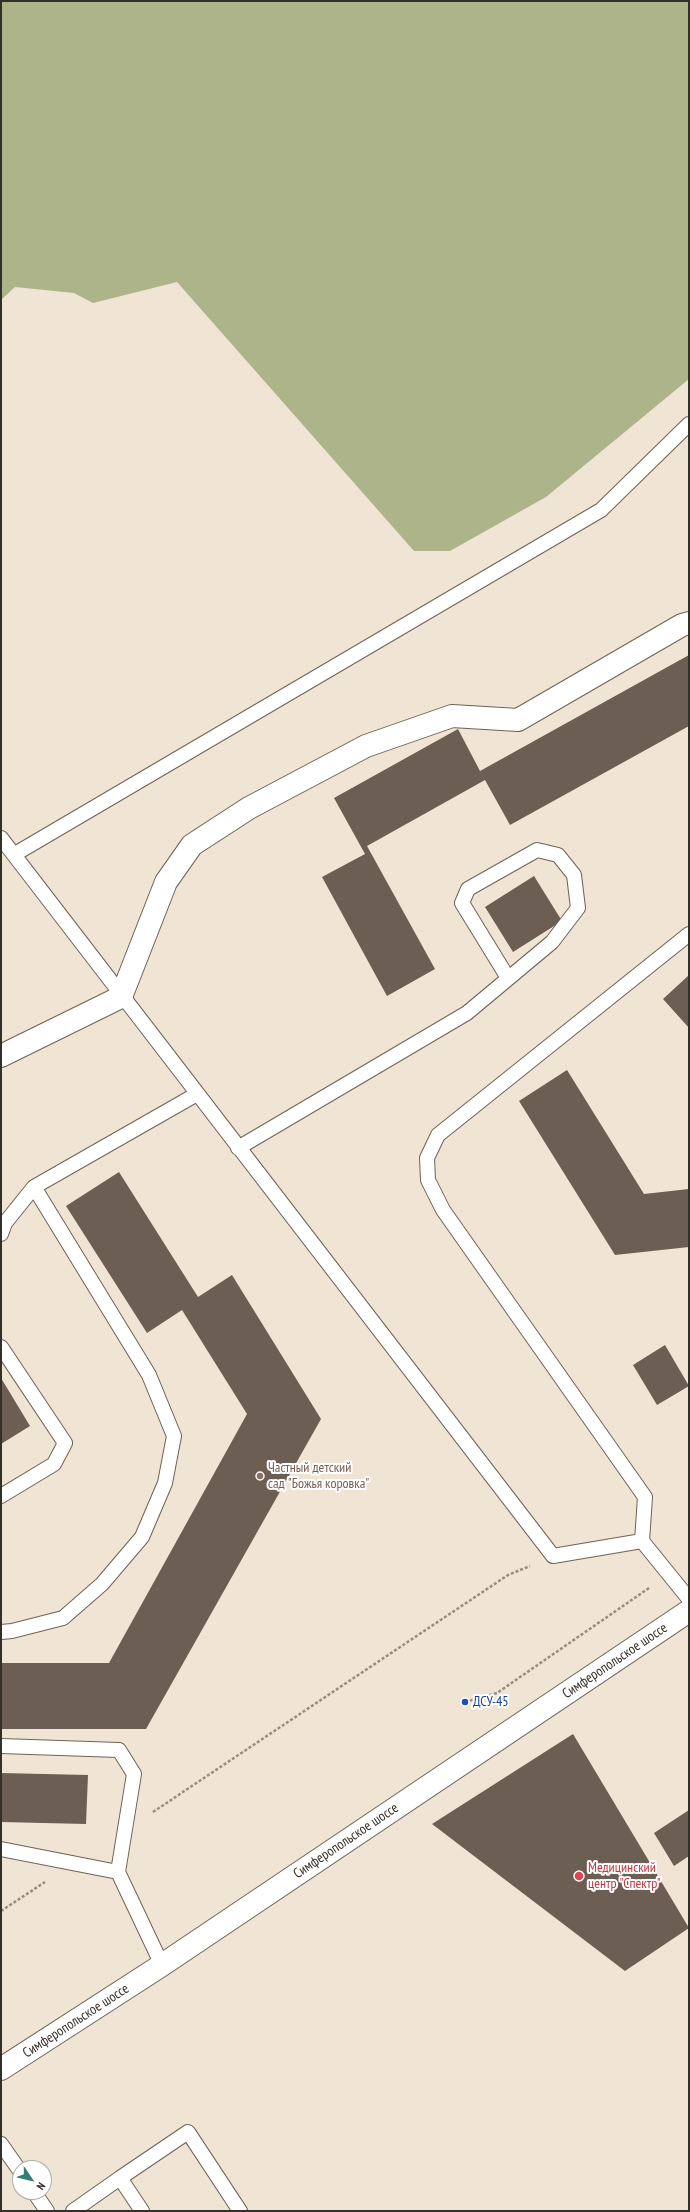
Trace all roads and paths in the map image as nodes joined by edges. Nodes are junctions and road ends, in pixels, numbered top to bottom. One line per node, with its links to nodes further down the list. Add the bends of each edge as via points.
1 (689, 424): 4 (lane, via 601,510)
2 (689, 624): 7 (street, via 682,625 518,720 452,716 366,746 249,808 192,845 166,882)
3 (1, 838): 4 (lane)
4 (15, 854): 7 (lane)
5 (689, 934): 15 (lane, via 438,1136 428,1158 428,1180 443,1210 645,1497)
6 (508, 978): 6 (lane, via 552,942 578,908 574,875 558,856 537,850 468,889 462,903); 10 (lane, via 467,1013)
7 (121, 997): 8 (street); 9 (lane)
8 (1, 1056)
9 (197, 1094): 10 (lane); 11 (lane)
10 (238, 1148): 16 (lane)
11 (34, 1187): 12 (lane, via 5,1223); 19 (lane, via 149,1375 174,1436 165,1483 142,1536 102,1584 63,1618)
12 (1, 1234)
13 (1, 1347): 14 (lane, via 65,1443 54,1464)
14 (1, 1496)
15 (642, 1541): 16 (lane); 17 (lane)
16 (553, 1556): 22 (path, via 508,1574)
17 (669, 1574): 18 (lane); 20 (path, via 497,1693)
18 (688, 1610): 27 (street, Симферопольское шоссе)
19 (1, 1632)
20 (465, 1702)
21 (1, 1746): 22 (lane, via 119,1750 134,1774)
22 (125, 1830): 25 (lane)
23 (1, 1849): 24 (lane)
24 (74, 1863): 25 (lane); 26 (path)
25 (118, 1872): 27 (lane)
26 (1, 1911)
27 (162, 1965): 28 (street, Симферопольское шоссе)
28 (1, 2069)
29 (1, 2144): 30 (lane)
30 (12, 2160)
31 (120, 2178): 34 (lane); 35 (lane); 36 (lane, via 188,2132)
32 (40, 2200): 33 (lane)
33 (48, 2211)
34 (73, 2211)
35 (142, 2211)
36 (240, 2211)

